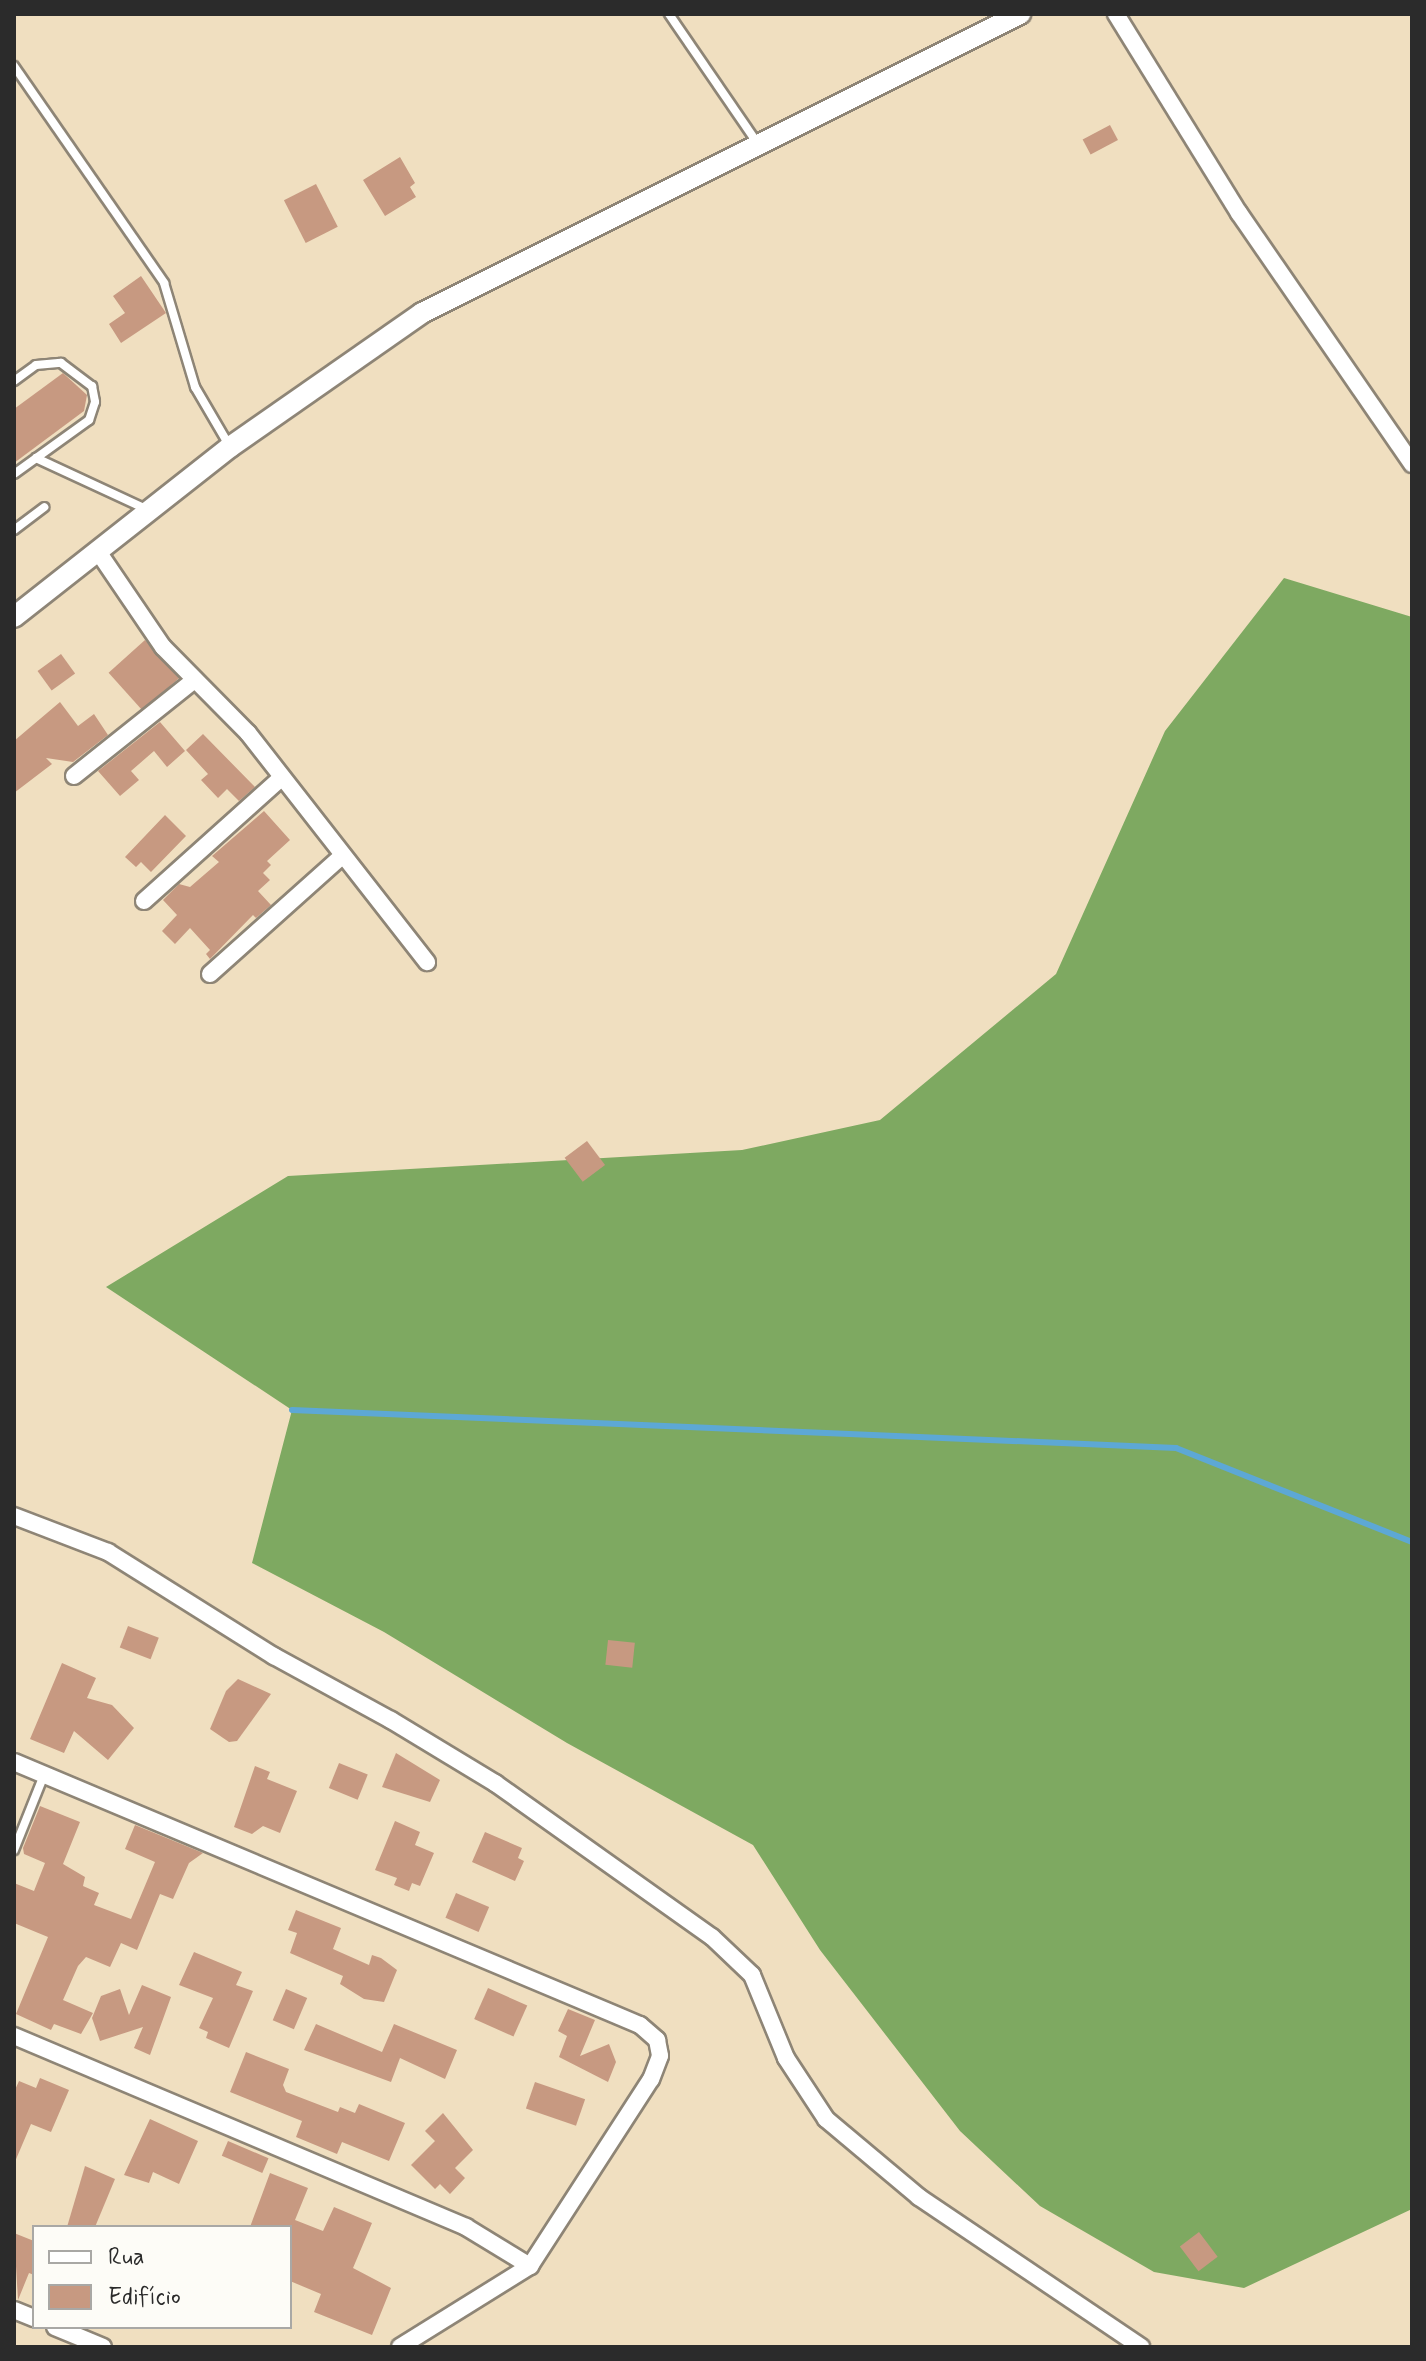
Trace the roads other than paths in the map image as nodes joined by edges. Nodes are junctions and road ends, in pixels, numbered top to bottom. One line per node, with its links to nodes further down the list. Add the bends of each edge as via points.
1 (669, 14): 5 (lane)
2 (1020, 14): 5 (street)
3 (1116, 14): 9 (street, via 1239,213)
4 (14, 66): 7 (lane, via 164,283 195,387)
5 (758, 144): 7 (street, via 422,313)
6 (14, 381): 8 (lane, via 36,365 61,363 92,386 95,402 89,420)
7 (230, 447): 12 (street)
8 (36, 458): 10 (lane); 12 (lane)
9 (1412, 464)
10 (14, 474)
11 (44, 507): 13 (lane)
12 (150, 511): 14 (street)
13 (14, 530)
14 (99, 553): 15 (street); 16 (street, via 138,615)
15 (14, 617)
16 (193, 681): 17 (street); 18 (street, via 241,724)
17 (74, 776)
18 (280, 779): 19 (street); 20 (street)
19 (343, 855): 21 (street); 22 (street)
20 (144, 901)
21 (427, 962)
22 (210, 974)
23 (14, 1516): 32 (street, via 108,1552 274,1656 391,1720 495,1783 712,1937 752,1975 786,2058 826,2119 919,2197)
24 (14, 1762): 25 (street)
25 (44, 1775): 26 (lane); 28 (street, via 640,2025 660,2047 651,2079)
26 (14, 1850)
27 (14, 2036): 28 (street, via 466,2227)
28 (530, 2266): 31 (street)
29 (60, 2329): 30 (street)
30 (103, 2347)
31 (400, 2347)
32 (1141, 2347)

